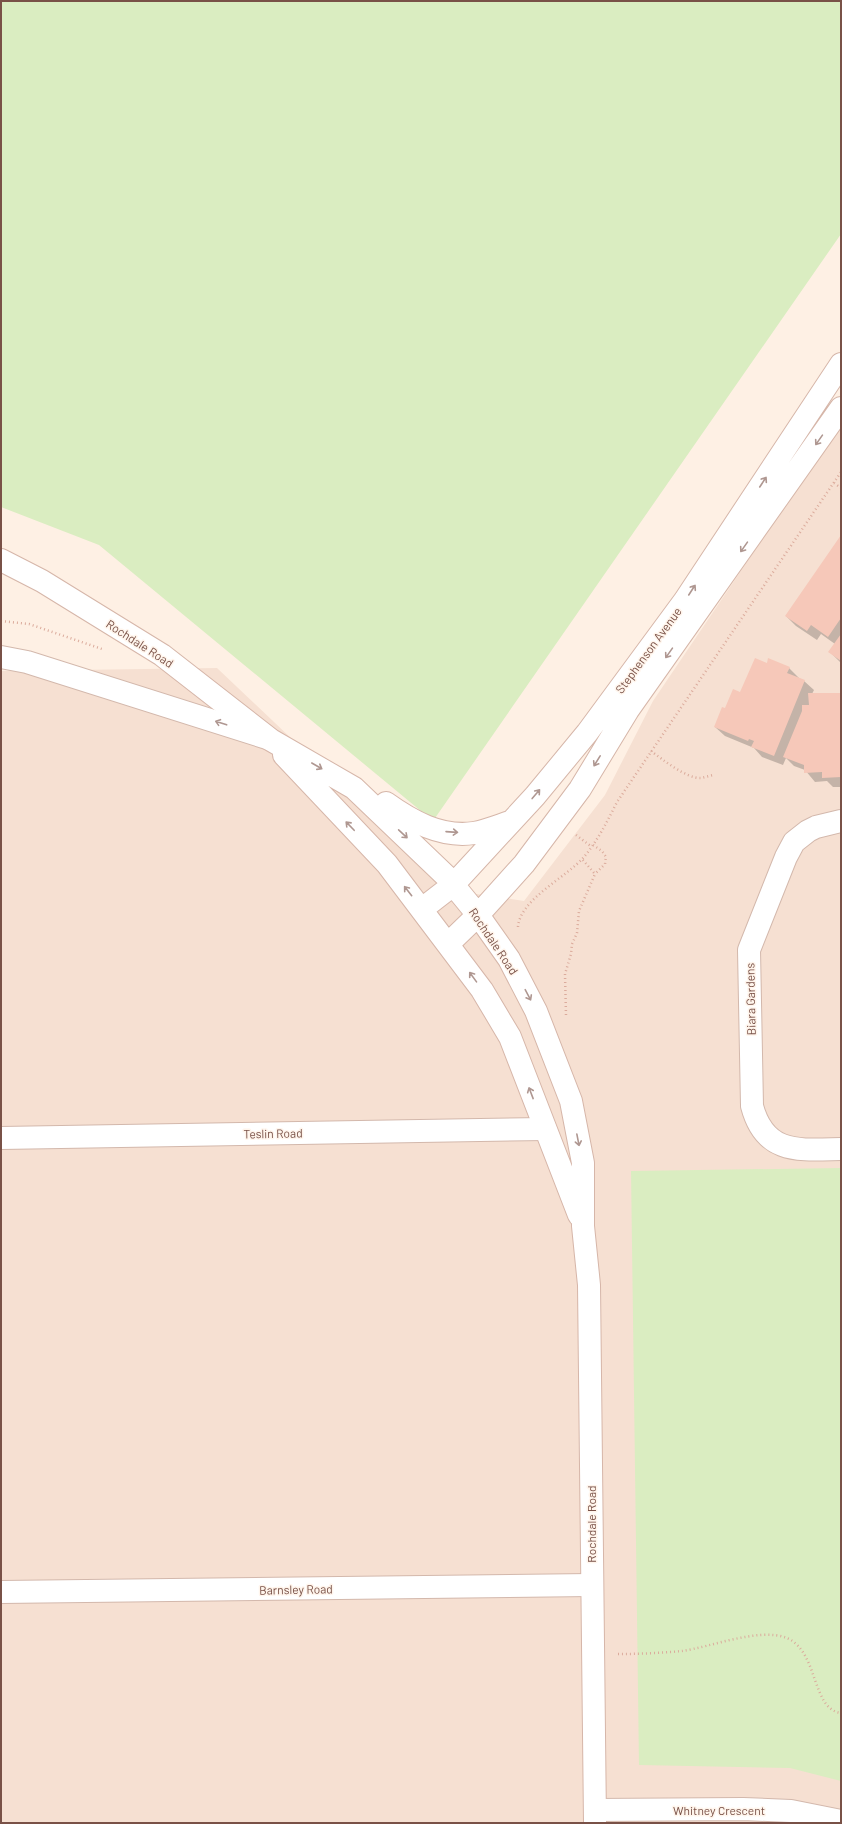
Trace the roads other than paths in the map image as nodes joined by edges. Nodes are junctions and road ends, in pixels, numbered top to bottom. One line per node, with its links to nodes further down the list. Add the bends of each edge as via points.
1 (841, 364): 8 (main road, Stephenson Avenue, one-way to 1, via 587,733 685,600)
2 (841, 408): 11 (main road, Stephenson Avenue, one-way to 11, via 628,710 580,789 524,864)
3 (1, 560): 5 (main road, Rochdale Road, via 42,581 162,655)
4 (1, 657): 5 (main road, Rochdale Road, one-way to 4, via 139,696 27,662)
5 (271, 740): 6 (main road, Rochdale Road, one-way to 6); 10 (main road, Rochdale Road, one-way to 5, via 387,864)
6 (354, 788): 8 (main road, one-way to 8, via 378,797 415,822 429,828 473,833); 9 (main road, Rochdale Road, one-way to 9)
7 (841, 821): 15 (main road, Biara Gardens, via 816,827 794,842 749,950 752,1106 755,1117 766,1135 774,1142 798,1148)
8 (510, 822): 9 (main road, Stephenson Avenue)
9 (453, 885): 10 (main road, Stephenson Avenue); 11 (main road, Rochdale Road)
10 (422, 909): 12 (main road, Rochdale Road)
11 (478, 915): 12 (main road, Stephenson Avenue); 16 (main road, Rochdale Road, one-way to 16, via 509,959 536,1011 571,1101 583,1163)
12 (448, 944): 13 (main road, Rochdale Road, one-way to 12, via 510,1037 482,990)
13 (544, 1129): 14 (main road, Teslin Road); 16 (main road, Rochdale Road)
14 (1, 1138)
15 (841, 1149)
16 (583, 1226): 17 (main road, Rochdale Road, via 589,1285)
17 (591, 1585): 18 (main road, Barnsley Road); 19 (main road, Rochdale Road)
18 (1, 1592)
19 (595, 1817): 20 (main road, Whitney Crescent, via 743,1809 791,1811)
20 (841, 1821)

